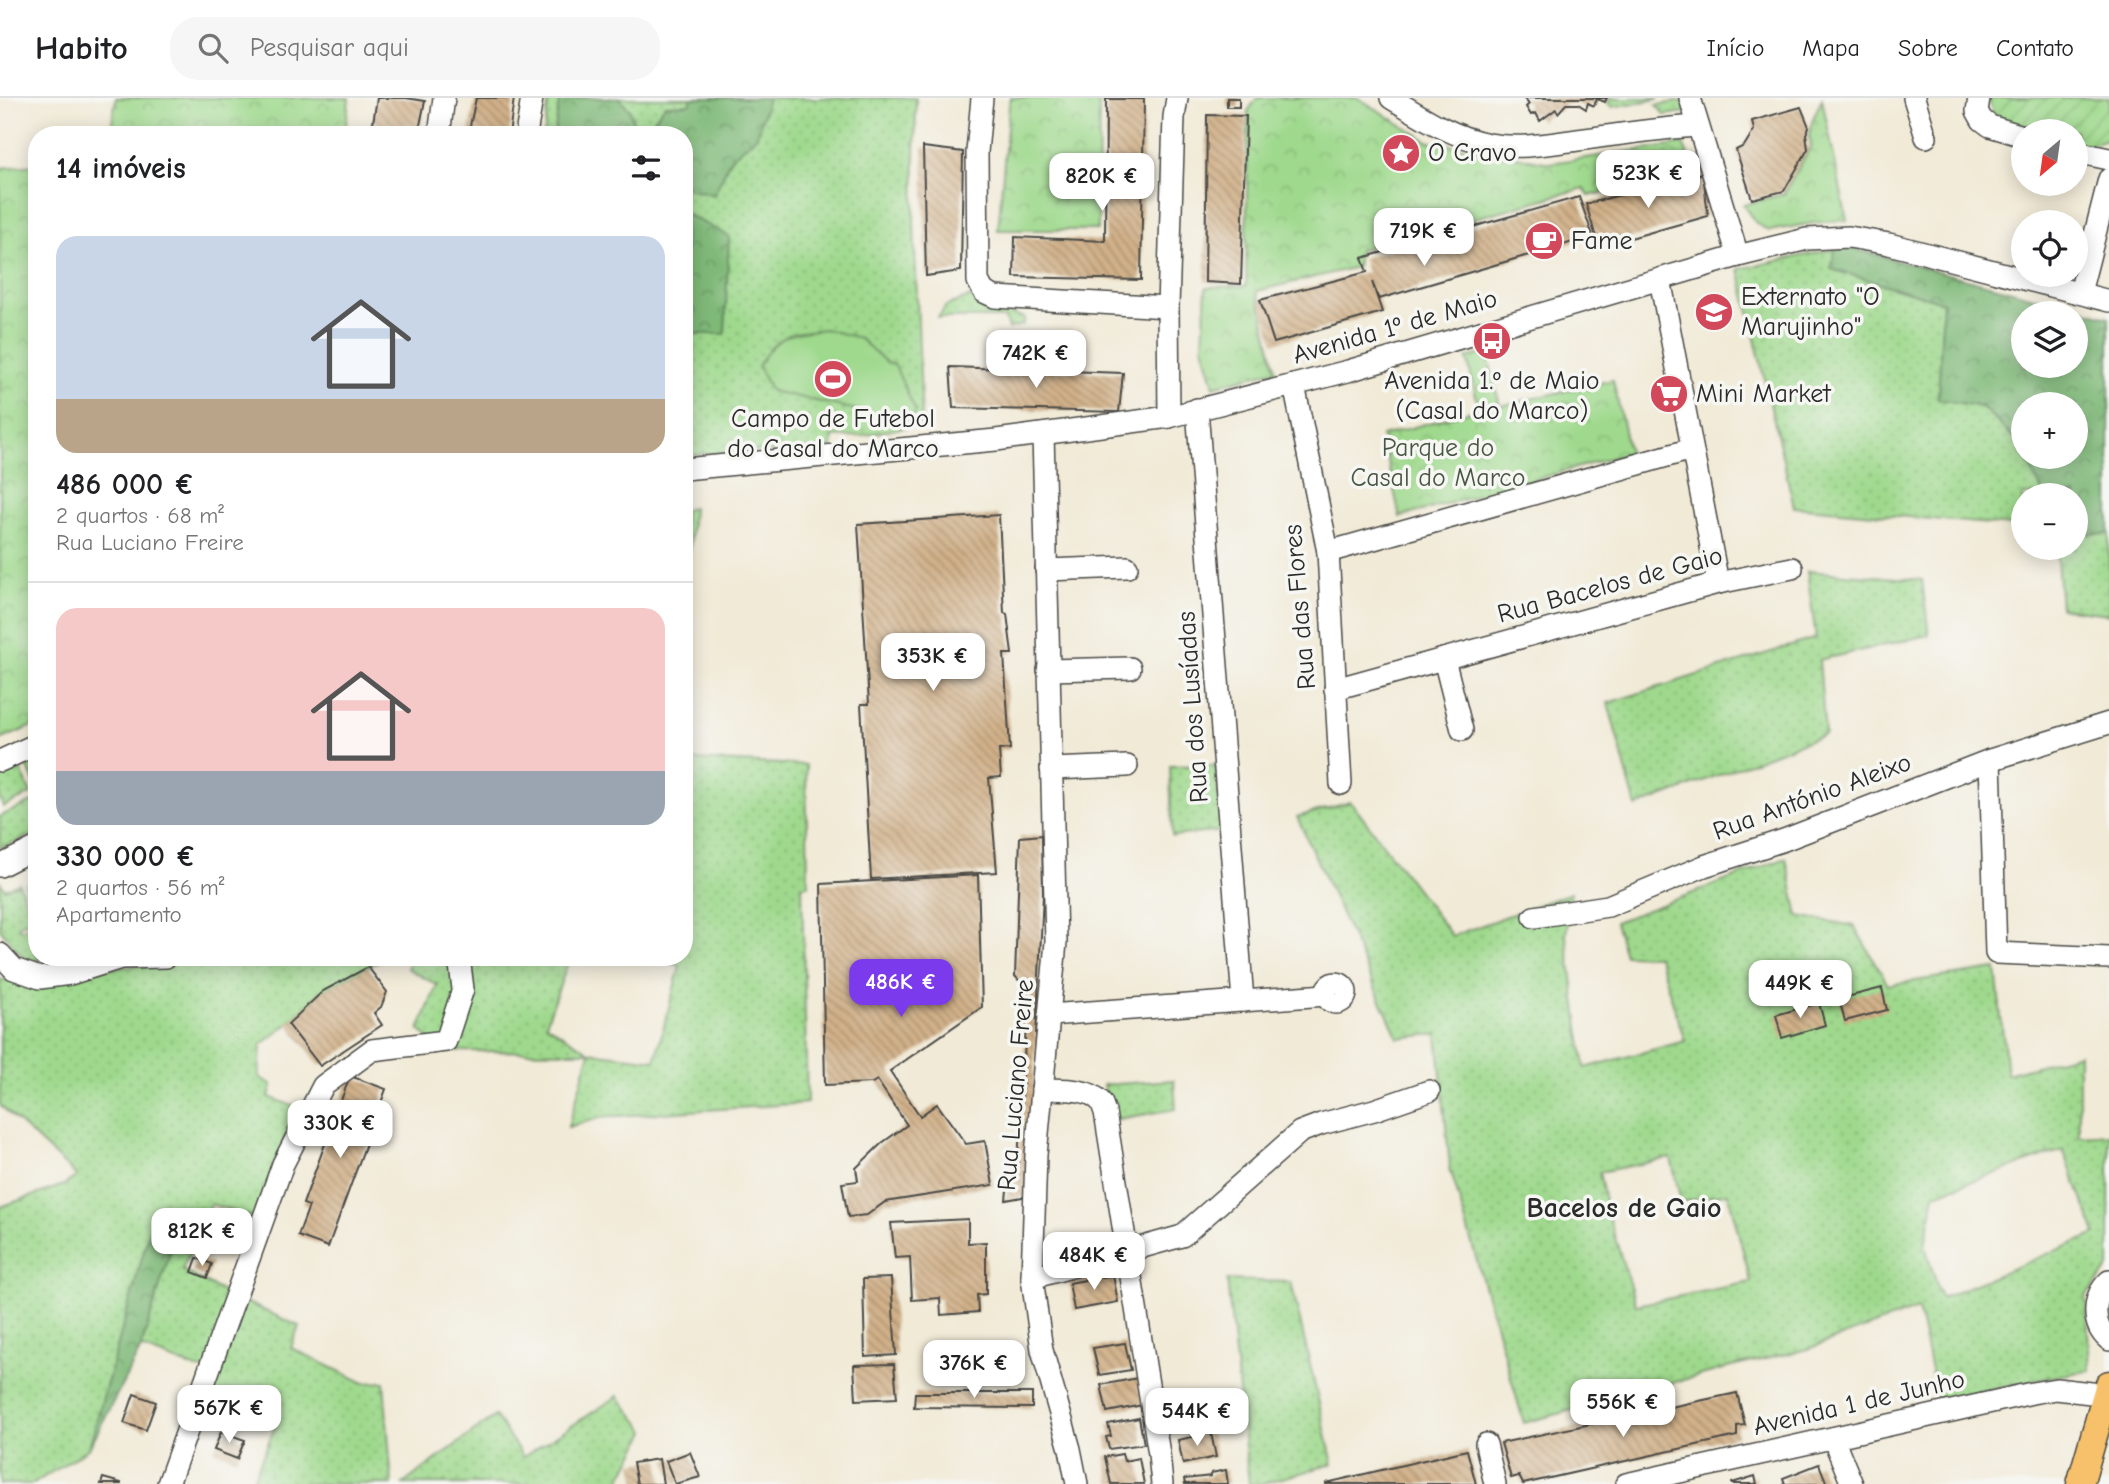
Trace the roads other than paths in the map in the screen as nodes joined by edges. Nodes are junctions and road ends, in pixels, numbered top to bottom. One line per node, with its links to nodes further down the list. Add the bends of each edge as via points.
1 (444, 98): 9 (street)
2 (532, 98): 10 (street)
3 (982, 98): 21 (street, via 977,152 978,281 984,292 1037,301)
4 (1177, 98): 21 (street)
5 (1391, 98): 11 (street, via 1447,131 1503,146)
6 (1690, 98): 11 (street)
7 (1914, 98): 13 (street)
8 (1979, 98): 12 (street, via 1977,111 1986,123)
9 (440, 126)
10 (527, 126)
11 (1698, 126): 17 (street)
12 (2011, 132)
13 (1926, 137)
14 (2088, 155): 15 (street)
15 (2109, 159)
16 (2109, 179): 19 (street)
17 (1738, 256): 18 (street, Avenida 1º de Maio); 19 (street, Avenida 1º de Maio, via 1807,239 1849,237)
18 (1660, 279): 22 (street, Avenida 1º de Maio); 26 (street)
19 (2080, 293): 20 (street, Avenida 1º de Maio)
20 (2109, 301)
21 (1168, 307): 24 (street)
22 (1294, 385): 23 (street, Avenida 1º de Maio); 28 (street, Rua das Flores)
23 (1197, 409): 24 (street, Avenida 1º de Maio); 53 (street, Rua dos Lusíadas)
24 (1169, 417): 25 (street, Avenida 1º de Maio)
25 (1043, 434): 27 (street, Avenida 1º de Maio); 31 (street, Rua Luciano Freire)
26 (1692, 449): 28 (street); 32 (street)
27 (693, 468)
28 (1328, 552): 36 (street, Rua das Flores)
29 (1127, 568): 31 (street)
30 (1792, 568): 32 (street, Rua Bacelos de Gaio)
31 (1046, 570): 35 (street, Rua Luciano Freire)
32 (1718, 583): 33 (street, Rua Bacelos de Gaio)
33 (1444, 659): 36 (street, Rua Bacelos de Gaio); 38 (street)
34 (1130, 668): 35 (street)
35 (1048, 670): 43 (street, Rua Luciano Freire)
36 (1335, 689): 44 (street, Rua das Flores)
37 (2109, 723): 40 (street, Rua António Aleixo)
38 (1462, 730)
39 (28, 748): 41 (street)
40 (1990, 760): 47 (street, Rua António Aleixo, via 1608,906); 49 (street, via 1996,953)
41 (0, 761)
42 (1127, 766): 43 (street)
43 (1051, 769): 54 (street, Rua Luciano Freire, via 1056,942)
44 (1341, 785)
45 (28, 852): 46 (street)
46 (0, 866)
47 (1534, 917)
48 (0, 954): 50 (street, via 14,970 40,978)
49 (2109, 958)
50 (96, 966)
51 (460, 966): 65 (street, via 463,989 446,1041 372,1050 323,1086 283,1164)
52 (1326, 995): 53 (street)
53 (1243, 1001): 54 (street)
54 (1049, 1015): 55 (street, Rua Luciano Freire)
55 (1042, 1089): 57 (street, via 1075,1091 1100,1101); 58 (street, Rua Luciano Freire)
56 (1430, 1091): 57 (street, via 1300,1132 1182,1236)
57 (1126, 1253): 58 (street); 67 (street)
58 (1032, 1278): 66 (street, Rua Luciano Freire, via 1042,1350)
59 (2109, 1281): 60 (street, via 2096,1308 2101,1334)
60 (2109, 1340)
61 (2108, 1391): 62 (street, Avenida 1 de Junho, via 2032,1393); 71 (main road)
62 (1833, 1438): 64 (street, Avenida 1 de Junho); 70 (street)
63 (1486, 1444): 68 (street)
64 (1690, 1477): 69 (street, Avenida 1 de Junho)
65 (168, 1484)
66 (1077, 1484)
67 (1162, 1484)
68 (1495, 1484)
69 (1626, 1484)
70 (1852, 1484)
71 (2080, 1484)

